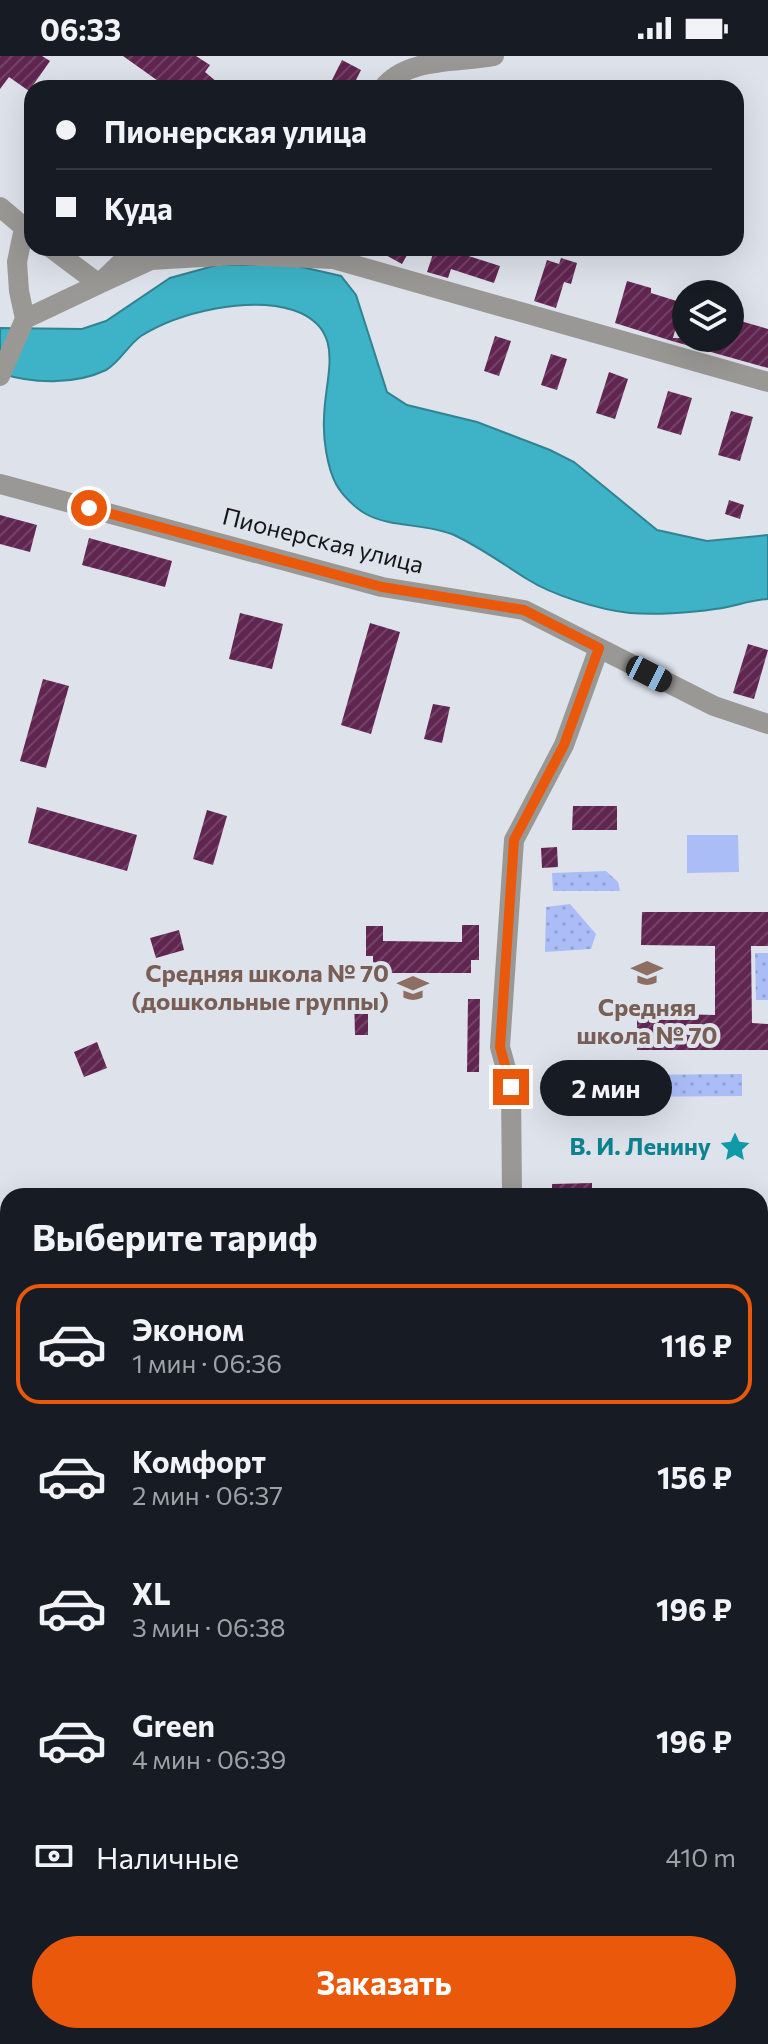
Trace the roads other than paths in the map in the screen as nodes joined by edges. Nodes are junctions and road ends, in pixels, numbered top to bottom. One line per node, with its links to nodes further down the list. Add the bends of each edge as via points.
1 (494, 56): 2 (street, via 432,63 400,71)
2 (391, 80)
3 (0, 207): 4 (street)
4 (24, 228)
5 (24, 242): 11 (street, via 17,262)
6 (62, 256): 10 (street)
7 (128, 256): 10 (street)
8 (219, 256): 10 (street, via 151,260)
9 (260, 256): 13 (street, via 333,259)
10 (99, 284): 11 (street)
11 (25, 319): 12 (street)
12 (0, 376)
13 (768, 382)
14 (0, 484): 15 (street, Пионерская улица, via 382,587 524,610)
15 (599, 648): 16 (street, Пионерская улица, via 714,706); 17 (street, via 564,745 514,840 500,1047 511,1087)
16 (768, 724)
17 (512, 1188)

